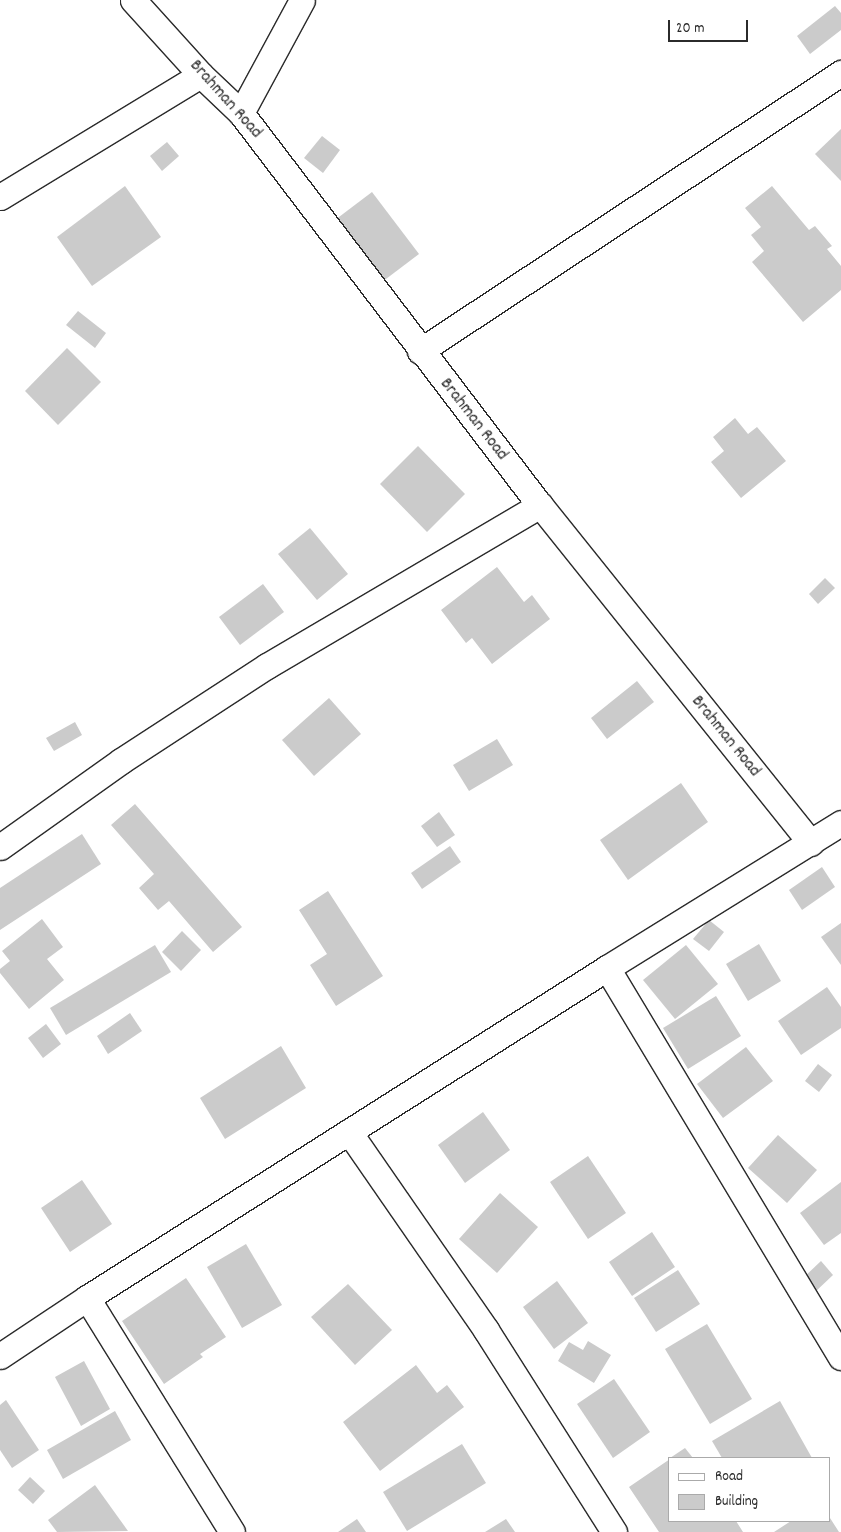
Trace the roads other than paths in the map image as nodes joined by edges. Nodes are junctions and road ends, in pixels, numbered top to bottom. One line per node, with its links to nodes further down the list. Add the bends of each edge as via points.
1 (133, 0): 4 (street, Brahman Road)
2 (302, 0): 5 (street)
3 (841, 73): 7 (street)
4 (201, 75): 5 (street, Brahman Road); 6 (street)
5 (241, 113): 7 (street, Brahman Road)
6 (0, 197)
7 (420, 351): 8 (street, Brahman Road)
8 (540, 505): 10 (street, Brahman Road); 11 (street, via 267,666 121,761)
9 (841, 824): 10 (street)
10 (810, 843): 12 (street)
11 (0, 847)
12 (607, 968): 13 (street); 16 (street)
13 (350, 1132): 14 (street); 18 (street, via 486,1330)
14 (87, 1298): 15 (street); 17 (street)
15 (0, 1356)
16 (841, 1357)
17 (232, 1532)
18 (614, 1532)

